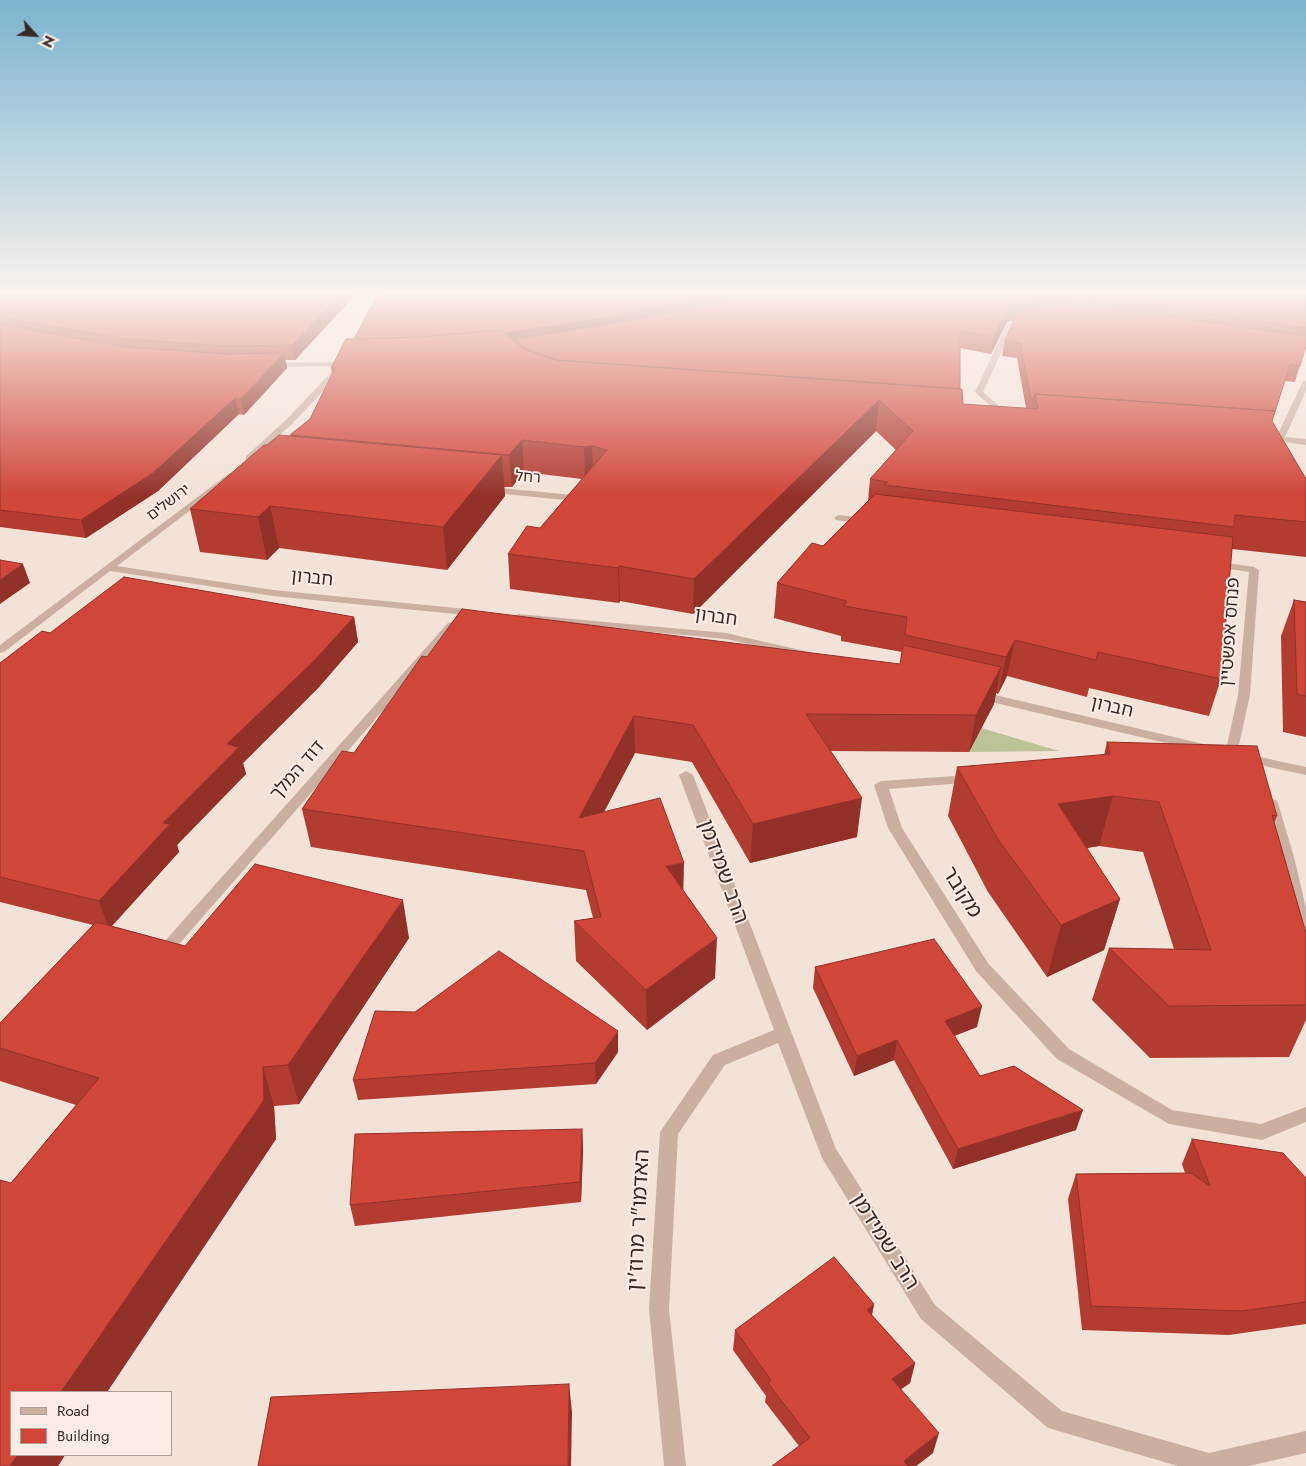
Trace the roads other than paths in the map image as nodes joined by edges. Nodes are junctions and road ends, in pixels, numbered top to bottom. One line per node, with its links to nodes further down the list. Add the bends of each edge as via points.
1 (994, 360): 5 (street, via 979,392)
2 (259, 365): 15 (street, ירושלים, via 348,364 245,467)
3 (1306, 383): 8 (street)
4 (988, 417): 5 (street)
5 (1007, 418): 6 (street)
6 (1017, 419)
7 (1252, 436): 8 (street)
8 (1280, 438): 9 (street)
9 (1306, 442)
10 (476, 489): 11 (street, רחל, via 577,495)
11 (562, 510)
12 (839, 518): 13 (street)
13 (879, 523)
14 (1204, 563): 21 (street, פנחס אפשטיין, via 1254,570 1244,695)
15 (109, 568): 16 (street, חברון, via 273,593); 17 (street, ירושלים)
16 (464, 612): 18 (street, חברון, via 726,636); 28 (street, דוד המלך)
17 (0, 650)
18 (814, 656)
19 (969, 692): 20 (street, חברון)
20 (1202, 747): 21 (street, חברון); 22 (street)
21 (1231, 754): 23 (street, חברון)
22 (1175, 755)
23 (1258, 761): 24 (street, חברון); 27 (street, via 1287,857)
24 (1306, 771)
25 (686, 775): 29 (street, הרב שמידמן)
26 (987, 778): 30 (street, מקובר, via 882,785 895,828 982,967 1063,1054 1169,1117 1262,1132)
27 (1306, 941)
28 (160, 956)
29 (782, 1034): 31 (street, הרב שמידמן, via 828,1152 928,1312 1056,1420 1209,1464); 32 (street, האדמו"ר מרוז'ין, via 719,1060 669,1132 659,1309)
30 (1306, 1114)
31 (1306, 1442)
32 (675, 1466)

